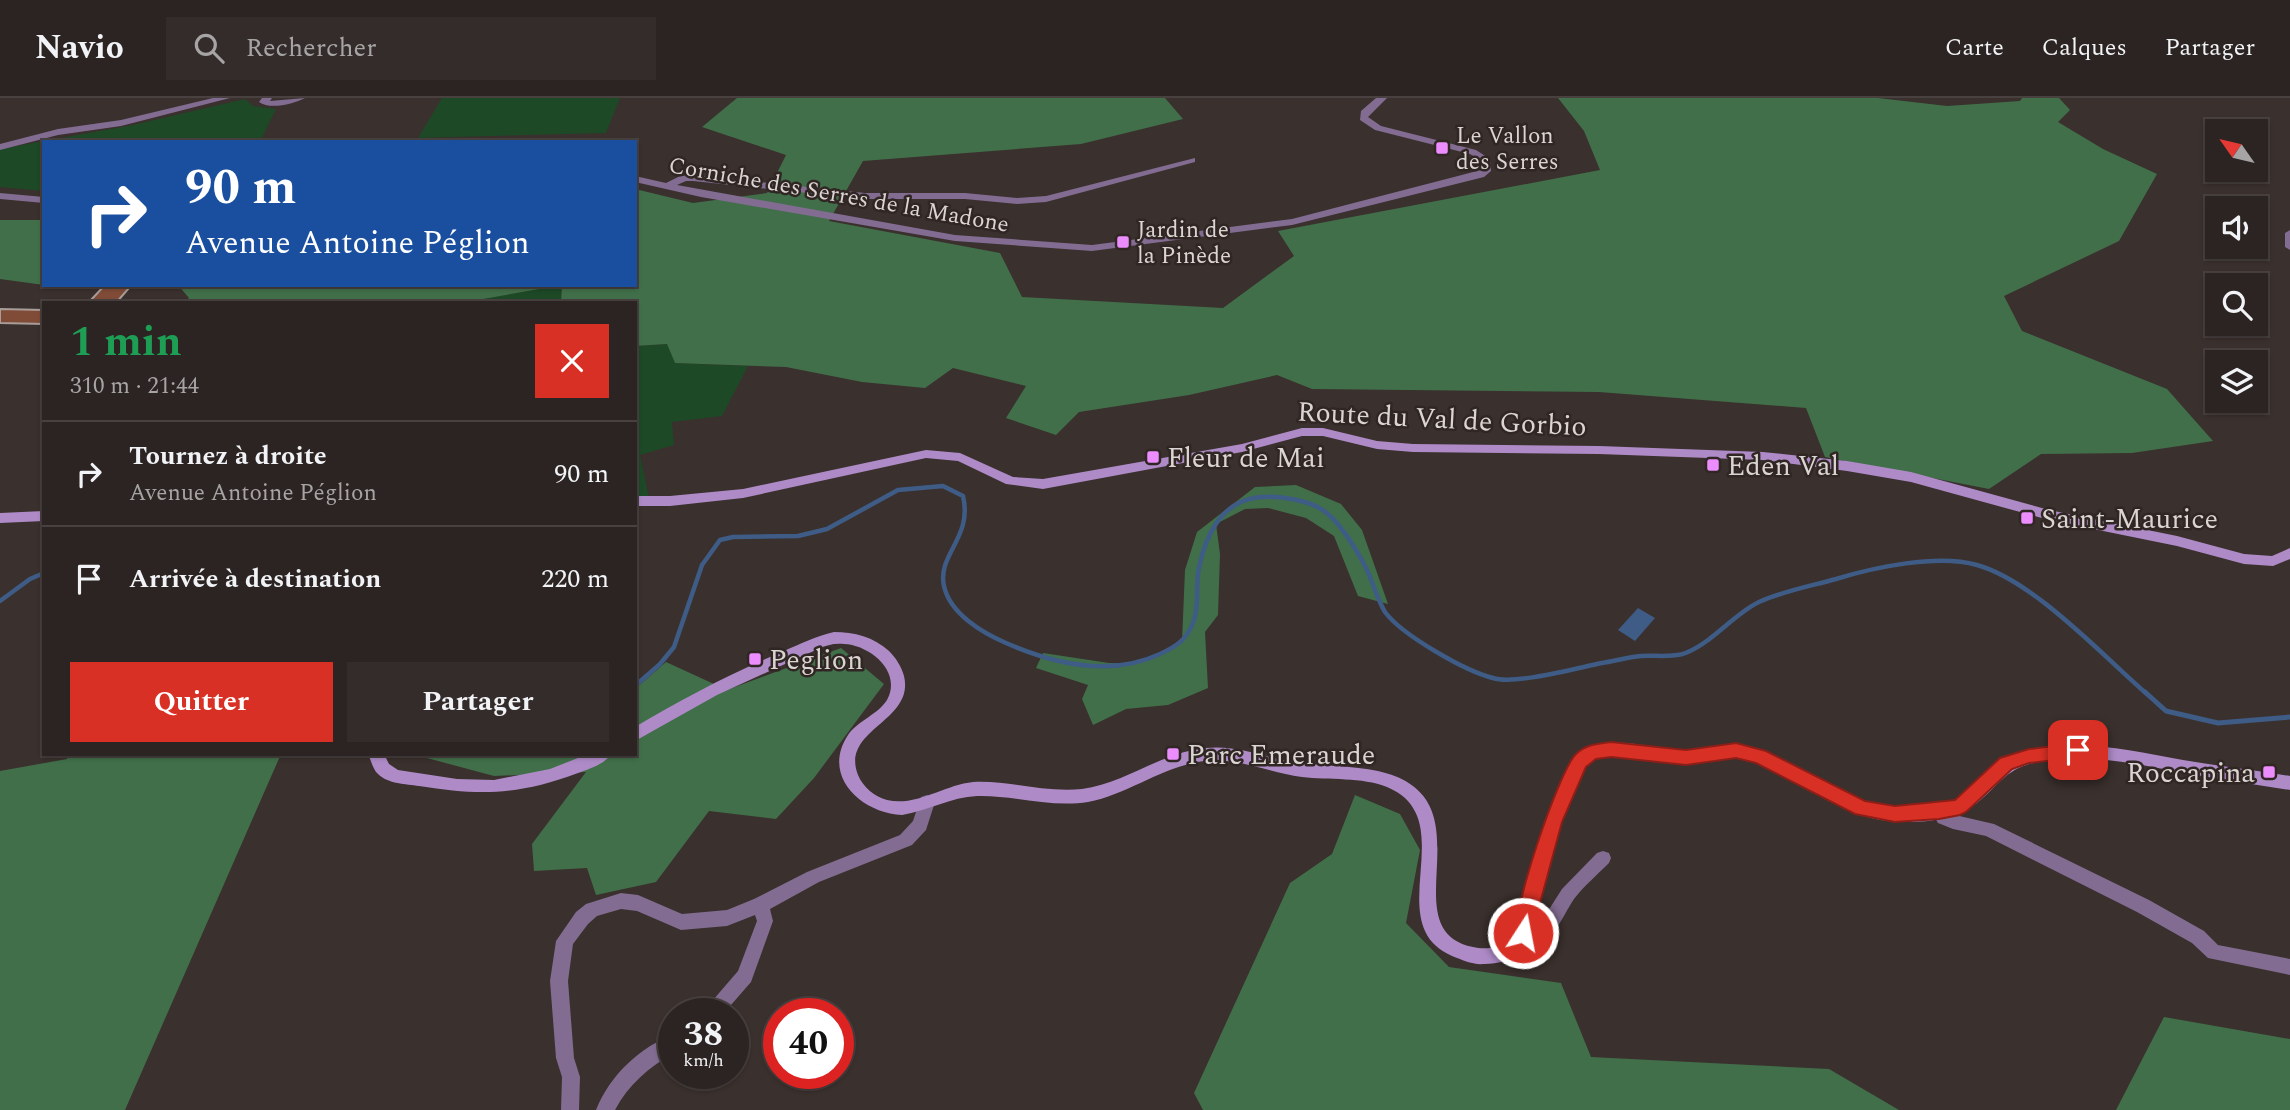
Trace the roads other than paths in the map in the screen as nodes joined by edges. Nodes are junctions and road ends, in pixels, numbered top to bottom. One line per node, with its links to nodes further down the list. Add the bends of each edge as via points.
1 (225, 98): 5 (street)
2 (267, 98): 3 (street, via 264,102 269,104)
3 (300, 98)
4 (1382, 98): 8 (street, Corniche des Serres de la Madone, via 1364,113 1368,123 1473,152 1485,159 1486,171 1292,222 1092,248 955,238)
5 (0, 148)
6 (1191, 160): 8 (street, via 1046,199 1017,201 865,196 693,178)
7 (637, 179): 8 (street, Corniche des Serres de la Madone)
8 (668, 186)
9 (0, 196): 10 (street)
10 (42, 200)
11 (2290, 233): 12 (street)
12 (2289, 253)
13 (637, 501): 16 (street, Route du Val de Gorbio, via 709,498 926,454 960,457 1011,481 1043,484 1242,448 1287,434 1324,432 1377,445 1763,456 1836,464 1911,477 2049,515 2244,559 2273,561)
14 (42, 516): 15 (street)
15 (0, 518)
16 (2290, 553)
17 (637, 733): 21 (street, via 760,667 817,643 853,639 884,654 897,682 888,709 859,732 850,746 853,785 883,808)
18 (377, 756): 19 (street, via 383,769 396,776 495,787 559,773)
19 (600, 756)
20 (2290, 783): 22 (street, via 2061,751 2006,764 1960,807)
21 (927, 803): 24 (street, via 920,825 906,840 813,877); 25 (street, via 975,789 1071,797 1095,793 1191,757 1216,754 1239,755 1290,769 1387,780 1418,797 1426,809 1432,847 1424,907 1431,929 1448,947 1492,956 1510,951)
22 (1939, 811): 25 (street, via 1870,811 1760,756 1736,750 1686,757 1592,751 1579,762 1553,822); 26 (street, via 1953,822 1988,829 2137,903 2214,952)
23 (1603, 858): 25 (street, via 1568,894 1554,922 1534,935)
24 (760, 905): 27 (street, via 765,921 745,976); 29 (street, via 712,922 681,922 638,903 621,901 592,910 573,926 565,941 559,981 565,1058 571,1077)
25 (1523, 933)
26 (2290, 967)
27 (726, 998)
28 (658, 1051): 30 (street, via 629,1073)
29 (570, 1110)
30 (605, 1110)

